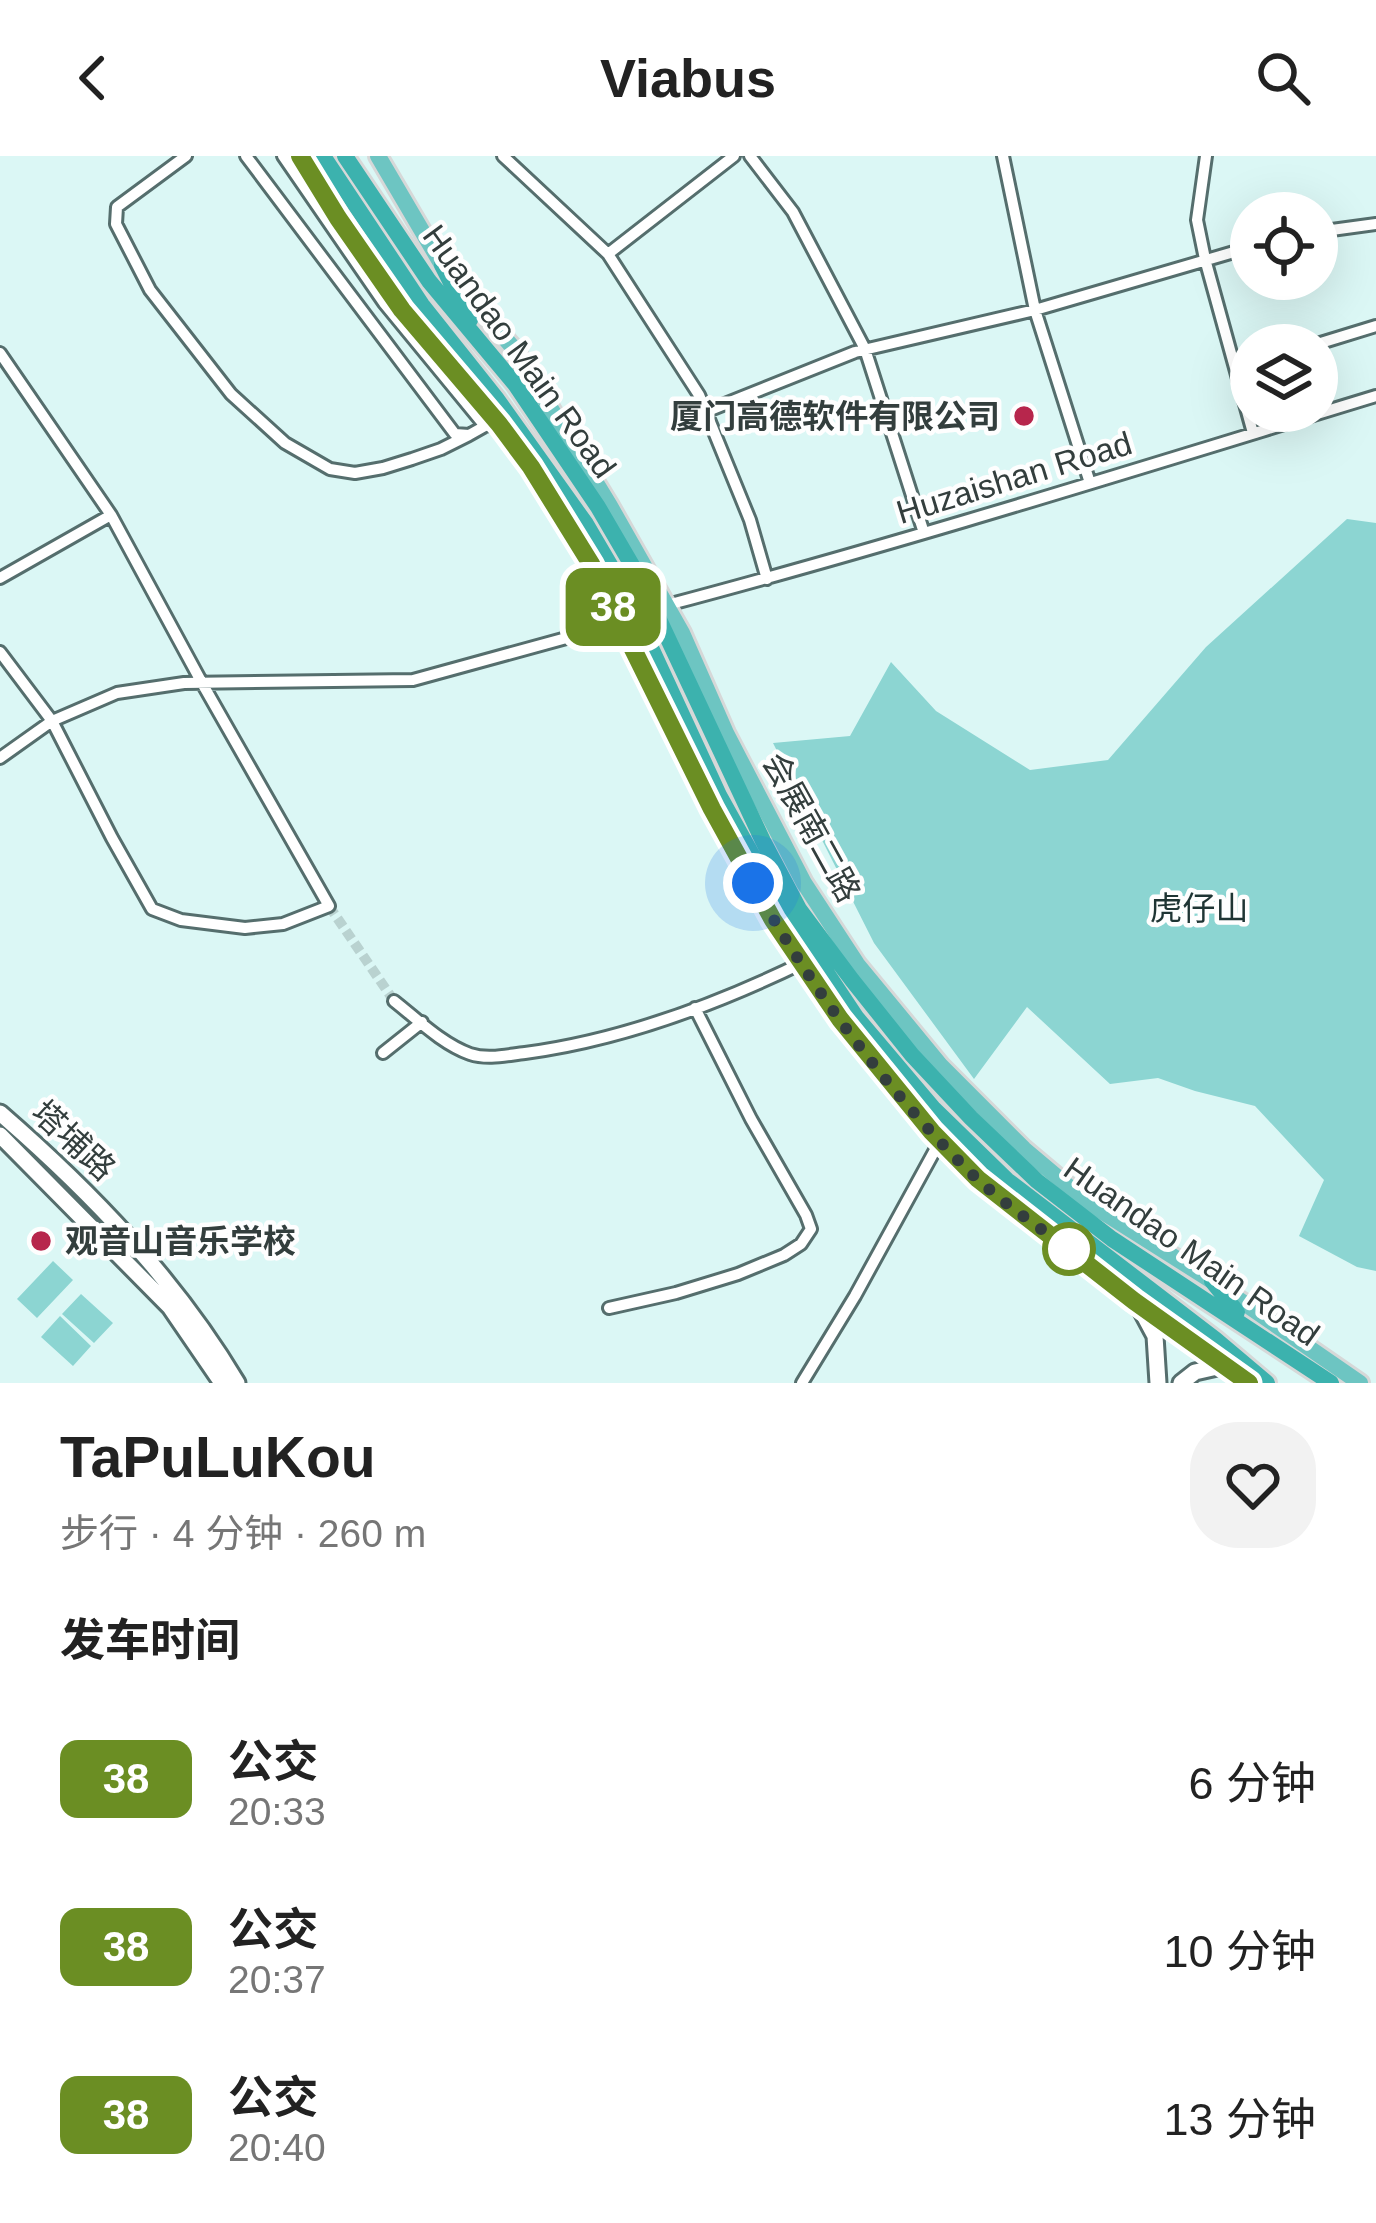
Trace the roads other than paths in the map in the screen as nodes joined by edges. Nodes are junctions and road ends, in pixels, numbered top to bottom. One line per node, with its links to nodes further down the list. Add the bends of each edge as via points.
1 (186, 156): 32 (street, via 117,207 116,224 150,290 231,394 285,443 330,469 383,468)
2 (246, 156): 32 (street, via 454,434)
3 (283, 156): 30 (street, via 384,303)
4 (300, 156): 19 (main road)
5 (323, 156): 27 (highway, Huandao Main Road)
6 (345, 156): 23 (highway, Huandao Main Road, via 428,281)
7 (378, 156): 18 (main road, 会展南二路)
8 (503, 156): 16 (street)
9 (734, 156): 16 (street)
10 (750, 156): 25 (street, via 793,212)
11 (1004, 156): 20 (street)
12 (1206, 156): 17 (street, via 1197,220)
13 (1376, 224): 14 (street)
14 (1338, 229)
15 (1230, 253): 17 (street)
16 (608, 254): 29 (street)
17 (1204, 259): 20 (street); 24 (street)
18 (442, 265): 23 (highway); 38 (main road, 会展南二路, via 515,350)
19 (402, 310): 27 (highway); 30 (main road)
20 (1035, 310): 25 (street); 33 (street)
21 (1376, 326): 22 (street)
22 (1338, 337)
23 (484, 347): 58 (highway, Huandao Main Road, via 640,579 799,909 851,980 941,1087 1037,1180)
24 (1230, 348)
25 (865, 349): 29 (street); 35 (street)
26 (0, 353): 34 (street)
27 (469, 364): 44 (highway, Huandao Main Road, via 622,586)
28 (1376, 396): 31 (street, Huzaishan Road)
29 (705, 412): 37 (street)
30 (492, 425): 32 (street); 39 (main road, via 531,467)
31 (1253, 434): 33 (street, Huzaishan Road)
32 (469, 435)
33 (1090, 484): 35 (street, Huzaishan Road)
34 (111, 514): 36 (street); 41 (street)
35 (925, 532): 37 (street, Huzaishan Road)
36 (0, 578)
37 (767, 579): 38 (street, Huzaishan Road)
38 (667, 605): 55 (main road, 会展南二路, via 804,883 857,964 1024,1149 1087,1202)
39 (621, 623): 41 (street, via 413,680); 44 (main road, via 773,920)
40 (0, 652): 42 (street)
41 (202, 683): 42 (street, via 117,693); 42 (street, via 329,906 245,928 152,909)
42 (52, 721): 43 (street)
43 (0, 758)
44 (807, 960): 45 (main road); 47 (street); 53 (highway, Huandao Main Road)
45 (822, 996): 52 (main road)
46 (394, 1001): 48 (street)
47 (695, 1008): 48 (street, via 609,1037 487,1058); 57 (street, via 811,1229 784,1255 738,1274)
48 (422, 1022): 49 (street)
49 (383, 1053)
50 (0, 1113): 61 (main road, 塔埔路, via 112,1218)
51 (0, 1135): 60 (main road, 塔埔路, via 170,1306)
52 (940, 1141): 54 (main road); 62 (street)
53 (971, 1148): 54 (highway); 66 (highway, Huandao Main Road)
54 (1004, 1200): 56 (main road)
55 (1212, 1281): 58 (highway); 68 (main road, 会展南二路)
56 (1134, 1301): 59 (main road); 63 (main road, via 1155,1336)
57 (609, 1308)
58 (1248, 1327): 67 (highway, Huandao Main Road)
59 (1226, 1365): 64 (main road); 65 (main road)
60 (221, 1383)
61 (236, 1383)
62 (802, 1383)
63 (1158, 1383)
64 (1181, 1383)
65 (1249, 1383)
66 (1267, 1383)
67 (1330, 1383)
68 (1360, 1383)

